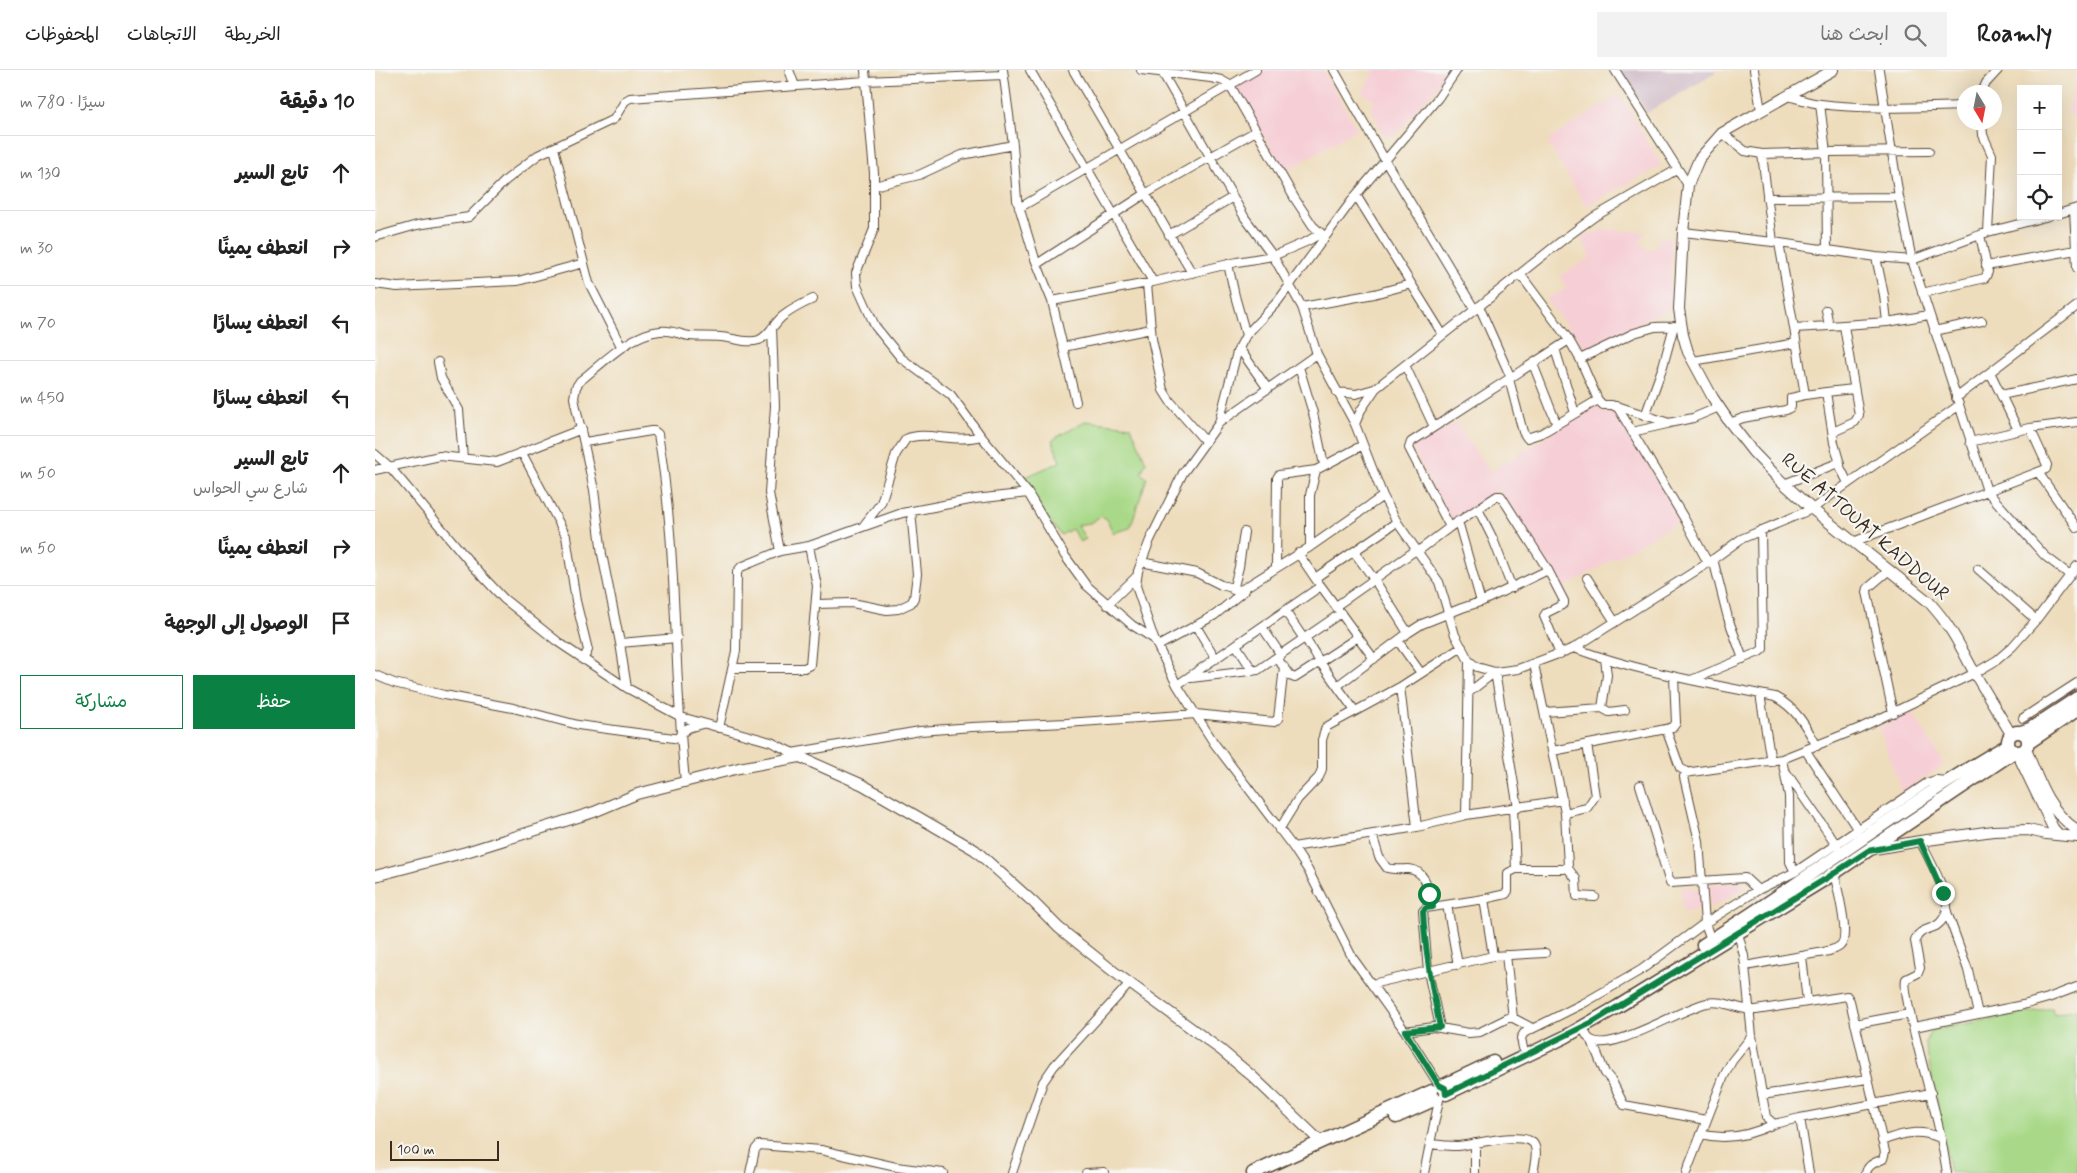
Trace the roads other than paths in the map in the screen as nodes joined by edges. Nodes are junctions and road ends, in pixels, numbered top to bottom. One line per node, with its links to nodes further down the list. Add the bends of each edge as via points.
1 (789, 70): 19 (street)
2 (865, 70): 16 (street)
3 (1030, 70): 38 (street)
4 (1073, 70): 31 (street)
5 (1141, 70): 15 (street)
6 (1256, 70): 17 (street)
7 (1334, 70): 37 (street)
8 (1457, 70): 37 (street, via 1438,98)
9 (1615, 70): 39 (street)
10 (1754, 70): 24 (street)
11 (1833, 70): 20 (street, RUE ATTOUAT KADDOUR)
12 (1879, 70): 22 (street)
13 (1998, 70): 18 (street)
14 (1003, 72): 16 (street); 29 (street)
15 (1162, 72): 17 (street, via 1221,80); 25 (street)
16 (866, 81): 19 (street); 41 (street)
17 (1230, 85): 25 (street); 27 (street)
18 (1986, 85)
19 (795, 86): 30 (street, via 630,98 614,119)
20 (1787, 96): 21 (street); 24 (street, RUE ATTOUAT KADDOUR)
21 (1819, 104): 22 (street); 34 (street)
22 (1885, 106): 23 (street); 32 (street)
23 (1957, 106)
24 (1761, 110): 28 (street, RUE ATTOUAT KADDOUR)
25 (1184, 112): 31 (street); 36 (street)
26 (1983, 130): 54 (street, via 1992,155)
27 (1256, 131): 36 (street); 56 (street, via 1300,207)
28 (1722, 133): 35 (street, via 1745,151); 40 (street, RUE ATTOUAT KADDOUR, via 1699,159)
29 (1013, 145): 41 (street, via 962,155 919,175); 48 (street)
30 (554, 148): 57 (street, via 538,155 506,180 469,217 417,225); 64 (street)
31 (1119, 149): 38 (street); 42 (street)
32 (1892, 151): 33 (street); 34 (street); 45 (street)
33 (1929, 151)
34 (1826, 152): 35 (street); 47 (street)
35 (1762, 154): 46 (street)
36 (1210, 157): 42 (street); 44 (street)
37 (1385, 160): 43 (street); 80 (street)
38 (1087, 168): 48 (street); 51 (street)
39 (1678, 169): 40 (street); 70 (street, via 1584,223)
40 (1688, 185): 53 (street, RUE ATTOUAT KADDOUR)
41 (874, 186): 136 (street, via 873,234 856,273 864,304 875,326 901,358 951,395)
42 (1145, 194): 51 (street); 55 (street)
43 (1356, 195): 56 (street); 74 (street)
44 (1233, 197): 55 (street); 61 (street)
45 (1899, 197): 47 (street); 63 (street)
46 (1767, 198): 47 (street); 58 (street)
47 (1827, 199): 59 (street)
48 (1019, 208): 65 (street)
49 (2075, 209): 50 (street); 60 (street)
50 (2062, 213)
51 (1114, 215): 65 (street); 71 (street)
52 (2034, 220): 54 (street)
53 (1683, 232): 58 (street); 85 (street, RUE ATTOUAT KADDOUR)
54 (1984, 233): 63 (street); 67 (street)
55 (1169, 235): 69 (street)
56 (1323, 235): 61 (street); 73 (street)
57 (375, 237)
58 (1776, 243): 59 (street); 89 (street)
59 (1827, 250): 62 (street)
60 (2076, 250): 67 (street); 68 (street)
61 (1273, 256): 66 (street); 73 (street)
62 (1877, 258): 63 (street); 84 (street)
63 (1912, 260): 75 (street)
64 (584, 263): 72 (street, via 518,281 397,287); 97 (street, via 594,294)
65 (1037, 264): 77 (street)
66 (1228, 264): 69 (street); 92 (street)
67 (1986, 266): 75 (street, via 1985,278)
68 (2077, 268)
69 (1192, 273): 71 (street)
70 (1520, 274): 80 (street); 94 (street)
71 (1150, 283): 77 (street); 90 (street)
72 (375, 284)
73 (1290, 284): 79 (street); 92 (street)
74 (1411, 284): 79 (street); 93 (street)
75 (1922, 293): 82 (street)
76 (813, 299): 88 (street, via 782,316)
77 (1052, 301): 96 (street)
78 (2077, 306): 107 (street)
79 (1302, 307): 100 (street)
80 (1477, 308): 93 (street); 108 (street)
81 (1826, 310): 86 (street)
82 (1929, 315): 84 (street); 91 (street)
83 (1982, 321): 91 (street)
84 (1887, 322): 87 (street)
85 (1677, 326): 101 (street, via 1655,327 1635,333); 102 (street, RUE ATTOUAT KADDOUR); 123 (street)
86 (1829, 326): 87 (street); 89 (street)
87 (1844, 326): 112 (street)
88 (772, 328): 97 (street, via 765,336 747,342 661,330 646,334); 168 (street, via 775,406 769,492)
89 (1794, 328): 95 (street)
90 (1151, 329): 96 (street); 137 (street, via 1163,390)
91 (1934, 331): 119 (street)
92 (1246, 335): 98 (street)
93 (1443, 335): 105 (street)
94 (1569, 340): 99 (street); 101 (street)
95 (1796, 343): 102 (street); 115 (street)
96 (1063, 347): 118 (street)
97 (622, 348): 132 (street, via 576,387 574,398)
98 (1239, 348): 111 (street); 125 (street)
99 (1555, 350): 104 (street); 122 (street)
100 (1317, 354): 106 (street); 113 (street)
101 (1580, 359): 117 (street)
102 (1693, 361): 121 (street, RUE ATTOUAT KADDOUR)
103 (438, 362): 143 (street, via 441,378 459,410)
104 (1533, 364): 108 (street); 129 (street)
105 (1405, 365): 110 (street); 130 (street)
106 (1299, 367): 111 (street); 145 (street, via 1313,413)
107 (1990, 372): 116 (street); 119 (street)
108 (1510, 379): 129 (street, via 1526,437); 130 (street)
109 (2077, 379): 116 (street)
110 (1376, 388): 113 (street, via 1356,394); 127 (street)
111 (1268, 389): 125 (street)
112 (1854, 389): 114 (street); 135 (street, via 1858,418)
113 (1337, 392): 127 (street)
114 (1825, 392): 115 (street); 135 (street)
115 (1805, 395): 128 (street, via 1791,398 1789,409 1743,418)
116 (2001, 395): 133 (street)
117 (1598, 400): 120 (street, via 1603,405); 122 (street)
118 (1076, 402)
119 (1957, 402): 139 (street); 150 (street)
120 (1617, 406): 123 (street); 134 (street)
121 (1719, 407): 126 (street, via 1693,418); 128 (street, RUE ATTOUAT KADDOUR)
122 (1575, 413): 129 (street)
123 (1645, 416): 126 (street)
124 (2077, 422): 131 (street)
125 (1219, 423): 137 (street)
126 (1669, 423): 134 (street)
127 (1355, 424): 140 (street)
128 (1730, 424): 151 (street, RUE ATTOUAT KADDOUR)
129 (1557, 425)
130 (1435, 427): 161 (street, via 1411,442 1409,448)
131 (2030, 428): 133 (street); 149 (street, via 2047,466 2046,470)
132 (582, 429): 138 (street); 141 (street)
133 (2018, 430): 139 (street)
134 (1632, 432): 172 (street)
135 (1833, 432): 144 (street)
136 (981, 436): 153 (street); 160 (street, via 963,440 919,436 906,439 896,454 881,502)
137 (1205, 441): 173 (street, via 1183,472)
138 (585, 442): 200 (street, via 651,431 658,434 666,480); 203 (street, via 601,554)
139 (1970, 442): 152 (street)
140 (1363, 445): 145 (street); 154 (street)
141 (523, 453): 143 (street, via 494,462); 214 (street, via 566,536 588,650)
142 (375, 454): 146 (street)
143 (463, 458): 146 (street, via 440,456)
144 (1840, 464): 150 (street); 151 (street)
145 (1323, 465): 148 (street)
146 (390, 467): 147 (street); 214 (street, via 504,599)
147 (375, 470)
148 (1316, 470): 167 (street, via 1310,495); 174 (street, via 1279,475 1277,478)
149 (2039, 472): 152 (street); 162 (street)
150 (1848, 483): 156 (street)
151 (1784, 484): 156 (street, RUE ATTOUAT KADDOUR)
152 (1987, 491): 165 (street); 178 (street, via 2045,556)
153 (1028, 493): 157 (street); 189 (street, via 1078,575)
154 (1383, 496): 159 (street); 167 (street)
155 (1478, 509): 158 (street); 176 (street, via 1501,496); 185 (street)
156 (1812, 509): 163 (street); 165 (street, RUE ATTOUAT KADDOUR)
157 (911, 511): 160 (street); 188 (street, via 917,574 911,602 898,609 887,610 852,603)
158 (1458, 521): 161 (street); 187 (street)
159 (1397, 522): 169 (street); 170 (street)
160 (863, 526): 166 (street)
161 (1450, 527): 169 (street)
162 (2077, 528)
163 (1761, 530): 172 (street, via 1741,539); 213 (street, via 1763,647 1762,651)
164 (1244, 532): 186 (street)
165 (1853, 542): 177 (street, RUE ATTOUAT KADDOUR)
166 (809, 546): 168 (street); 188 (street, via 816,574)
167 (1309, 547): 171 (street)
168 (780, 551): 219 (street, via 745,564 737,572)
169 (1417, 551): 182 (street); 192 (street, via 1439,582)
170 (1354, 552): 180 (street); 182 (street)
171 (1298, 554): 174 (street); 180 (street)
172 (1711, 561): 195 (street); 213 (street)
173 (1141, 562): 179 (street); 186 (street, via 1197,573)
174 (1276, 567): 184 (street)
175 (1978, 569): 194 (street)
176 (1548, 570): 185 (street); 208 (street, via 1564,601 1544,616)
177 (1888, 571): 223 (street, RUE ATTOUAT KADDOUR, via 1929,602 1941,616); 241 (street, via 1867,592)
178 (2075, 571): 194 (street)
179 (1137, 578): 189 (street); 204 (street)
180 (1315, 578): 183 (street)
181 (1587, 578): 195 (street)
182 (1374, 579): 190 (street); 198 (street)
183 (1321, 586): 190 (street); 191 (street)
184 (1246, 588): 186 (street); 196 (street, via 1225,608)
185 (1512, 588): 187 (street)
186 (1233, 590)
187 (1481, 602): 192 (street)
188 (817, 604): 219 (street, via 809,666)
189 (1107, 604): 204 (street)
190 (1335, 606): 193 (street)
191 (1285, 611): 197 (street); 201 (street)
192 (1449, 613): 198 (street); 206 (street)
193 (1341, 614): 199 (street); 201 (street)
194 (2036, 620): 223 (street, via 2012,648)
195 (1615, 622): 207 (street)
196 (1196, 626): 204 (street); 210 (street)
197 (1262, 627): 205 (street); 209 (street)
198 (1408, 633): 202 (street)
199 (1358, 637): 211 (street); 216 (street)
200 (677, 638): 203 (street); 243 (street)
201 (1305, 639): 209 (street); 216 (street)
202 (1398, 641): 211 (street); 222 (street)
203 (620, 643): 232 (street)
204 (1156, 643): 229 (street)
205 (1236, 645): 210 (street); 220 (street)
206 (1462, 647): 215 (street); 222 (street)
207 (1574, 648): 208 (street); 212 (street)
208 (1560, 654): 217 (street)
209 (1279, 656): 218 (street); 220 (street)
210 (1216, 659): 226 (street)
211 (1373, 659): 230 (street)
212 (1605, 659): 225 (street); 236 (street, via 1607,675)
213 (1743, 659): 227 (street)
214 (583, 660): 232 (street)
215 (1469, 660): 221 (street, via 1477,667); 233 (street)
216 (1320, 662): 218 (street, via 1295,678); 230 (street)
217 (1535, 664): 221 (street); 240 (street)
218 (1284, 667): 242 (street, via 1276,721)
219 (733, 668): 246 (street)
220 (1253, 671): 226 (street)
221 (1495, 672): 233 (street); 263 (street)
222 (1421, 673): 231 (street)
223 (1975, 673): 241 (street); 250 (street, RUE ATTOUAT KADDOUR)
224 (375, 675): 248 (street, via 394,683 578,725)
225 (1674, 677): 227 (street); 247 (street, via 1677,723)
226 (1188, 678): 229 (street)
227 (1689, 681): 234 (street)
228 (2077, 683): 244 (street)
229 (1177, 685): 242 (street)
230 (1337, 686): 239 (street)
231 (1400, 686): 239 (street); 266 (street)
232 (627, 688): 243 (street)
233 (1468, 693): 265 (street)
234 (1760, 694): 251 (street, via 1775,697 1795,711); 256 (street)
235 (2077, 698): 250 (main road, via 2030,729)
236 (1602, 708): 237 (street, via 1609,712); 240 (street)
237 (1625, 710)
238 (2077, 710): 250 (main road)
239 (1355, 711): 267 (street, via 1326,727 1319,777 1298,799)
240 (1545, 712): 252 (street)
241 (1893, 713): 251 (street)
242 (1196, 714): 254 (street, via 934,729); 267 (street)
243 (681, 717): 245 (street); 248 (street)
244 (2023, 718)
245 (705, 724): 246 (street); 248 (street, via 688,728)
246 (719, 728): 254 (street, via 771,742)
247 (1666, 729): 249 (street); 258 (street, via 1680,768)
248 (680, 737): 259 (street)
249 (1587, 744): 252 (street); 264 (street, via 1595,796 1587,808)
250 (2018, 744): 260 (main road); 269 (street, via 2051,803 2063,820); 271 (street, via 2053,828); 276 (main road)
251 (1817, 746): 253 (street)
252 (1553, 751): 262 (street)
253 (1806, 751): 255 (street); 268 (street)
254 (796, 755): 259 (street); 301 (street, via 863,785 967,844 1059,928)
255 (1782, 759): 256 (street); 257 (street)
256 (1771, 762): 258 (street)
257 (1784, 768): 275 (street); 279 (street, via 1789,796 1790,862)
258 (1687, 772): 283 (street, via 1684,777 1699,840)
259 (685, 781): 281 (street, via 466,852)
260 (1949, 781): 268 (street, via 1927,783); 275 (main road)
261 (1640, 785): 283 (street, via 1669,882)
262 (1563, 800): 263 (street); 264 (street)
263 (1516, 809): 265 (street); 278 (street)
264 (1565, 813): 277 (street)
265 (1466, 815): 266 (street)
266 (1417, 827): 270 (street)
267 (1279, 830): 274 (street)
268 (1857, 830): 275 (street)
269 (2077, 830)
270 (1372, 834): 274 (street); 289 (street, via 1379,857 1387,868 1420,873)
271 (2059, 835): 272 (street); 273 (street, via 2028,830)
272 (2077, 837)
273 (1920, 841): 276 (street); 290 (street, via 1946,900)
274 (1293, 847): 302 (street, via 1352,957)
275 (1839, 848): 279 (street); 285 (main road)
276 (1868, 851): 280 (main road)
277 (1567, 867): 278 (street); 286 (street, via 1576,879 1577,896)
278 (1516, 869): 287 (street, via 1507,875 1506,894)
279 (1795, 872): 282 (street)
280 (1834, 873): 292 (main road); 297 (street, via 1844,941 1834,949)
281 (375, 876)
282 (1778, 880): 284 (street); 285 (street)
283 (1703, 882): 284 (street, via 1745,878); 291 (street)
284 (1758, 890): 291 (street)
285 (1787, 892): 293 (main road)
286 (1595, 897)
287 (1484, 899): 288 (street); 296 (street)
288 (1447, 905): 289 (street); 298 (street)
289 (1433, 907): 300 (street, via 1423,911)
290 (1947, 912): 306 (street, via 1938,925 1916,937 1920,968 1905,982); 307 (street, via 1968,970)
291 (1705, 923): 293 (street); 313 (street, via 1619,983)
292 (1738, 933): 299 (street); 311 (main road)
293 (1711, 940): 317 (main road, via 1589,1014)
294 (1545, 953): 295 (street)
295 (1506, 955): 296 (street); 308 (street)
296 (1493, 956): 298 (street)
297 (1802, 956): 299 (street); 304 (street)
298 (1457, 965): 300 (street)
299 (1745, 966): 305 (street)
300 (1428, 972): 302 (street); 310 (street)
301 (1130, 983): 329 (street, via 1227,1056); 335 (street, via 1043,1082)
302 (1372, 984): 314 (street)
303 (2077, 987): 307 (street, via 2048,998)
304 (1807, 1002): 305 (street); 309 (street, via 1847,996)
305 (1749, 1010): 315 (street); 316 (street, via 1709,1002 1627,1036)
306 (1909, 1014): 309 (street); 312 (street)
307 (1978, 1014): 312 (street)
308 (1513, 1018): 310 (street, via 1504,1019 1480,1032); 313 (street)
309 (1855, 1024): 318 (street)
310 (1440, 1027): 314 (street)
311 (1583, 1027): 316 (street); 319 (main road)
312 (1914, 1027): 320 (street)
313 (1532, 1028): 317 (street, via 1522,1036)
314 (1405, 1031): 319 (street)
315 (1752, 1036): 321 (street); 324 (street, via 1727,1070)
316 (1593, 1041): 324 (street, via 1603,1069 1624,1105)
317 (1523, 1048): 319 (main road)
318 (1867, 1079): 321 (street); 322 (street)
319 (1439, 1093): 329 (main road); 331 (street); 338 (main road)
320 (1931, 1093): 322 (street); 327 (street)
321 (1762, 1095): 325 (street, via 1766,1117)
322 (1873, 1105): 323 (street); 328 (street)
323 (1800, 1118): 325 (street); 343 (street)
324 (1706, 1120): 326 (street)
325 (1773, 1124): 326 (street, via 1754,1132 1725,1137)
326 (1701, 1134): 342 (street)
327 (1941, 1138): 328 (street, via 1928,1132 1913,1132); 345 (street)
328 (1882, 1141): 344 (street, via 1885,1156)
329 (1321, 1142): 337 (main road)
330 (1475, 1143): 331 (street, via 1457,1146); 340 (street); 341 (street, via 1505,1139 1530,1141 1535,1144 1536,1151)
331 (1430, 1144): 339 (street)
332 (1104, 1172): 336 (street)
333 (750, 1173): 334 (street, via 759,1145 821,1150 896,1167)
334 (943, 1173)
335 (1012, 1173)
336 (1086, 1173)
337 (1253, 1173)
338 (1273, 1173)
339 (1424, 1173)
340 (1475, 1173)
341 (1533, 1173)
342 (1686, 1173)
343 (1809, 1173)
344 (1866, 1173)
345 (1947, 1173)

